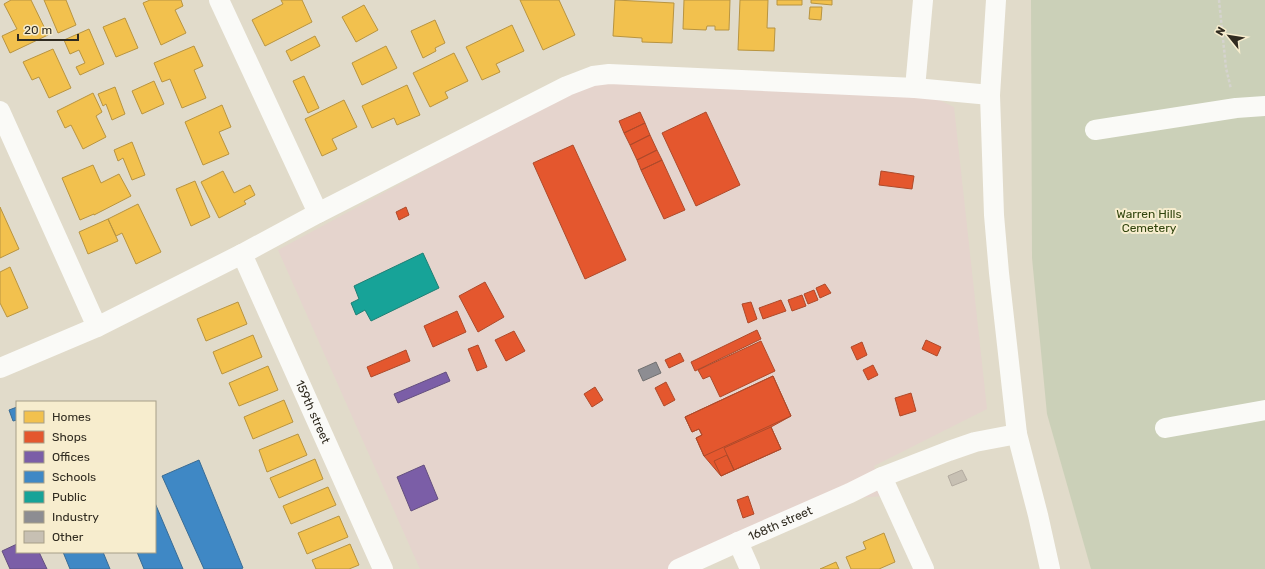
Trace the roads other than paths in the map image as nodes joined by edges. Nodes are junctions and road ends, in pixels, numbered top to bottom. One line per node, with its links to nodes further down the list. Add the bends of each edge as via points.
1 (219, 0): 9 (street)
2 (923, 0): 4 (street)
3 (996, 0): 5 (street)
4 (916, 88): 5 (street); 9 (street, via 609,74 593,76 580,80)
5 (990, 95): 15 (street, via 998,273)
6 (1265, 106): 8 (street, via 1236,108)
7 (0, 111): 11 (street)
8 (1095, 130)
9 (318, 213): 10 (street)
10 (242, 254): 11 (street); 18 (street, 159th street)
11 (97, 326): 12 (street)
12 (0, 368)
13 (1265, 410): 14 (street)
14 (1165, 428)
15 (1018, 434): 16 (street, 168th street, via 975,442); 22 (street)
16 (882, 477): 17 (street, 168th street); 21 (street)
17 (738, 542): 19 (street, 168th street); 20 (street)
18 (383, 569)
19 (678, 569)
20 (750, 569)
21 (924, 569)
22 (1050, 569)

